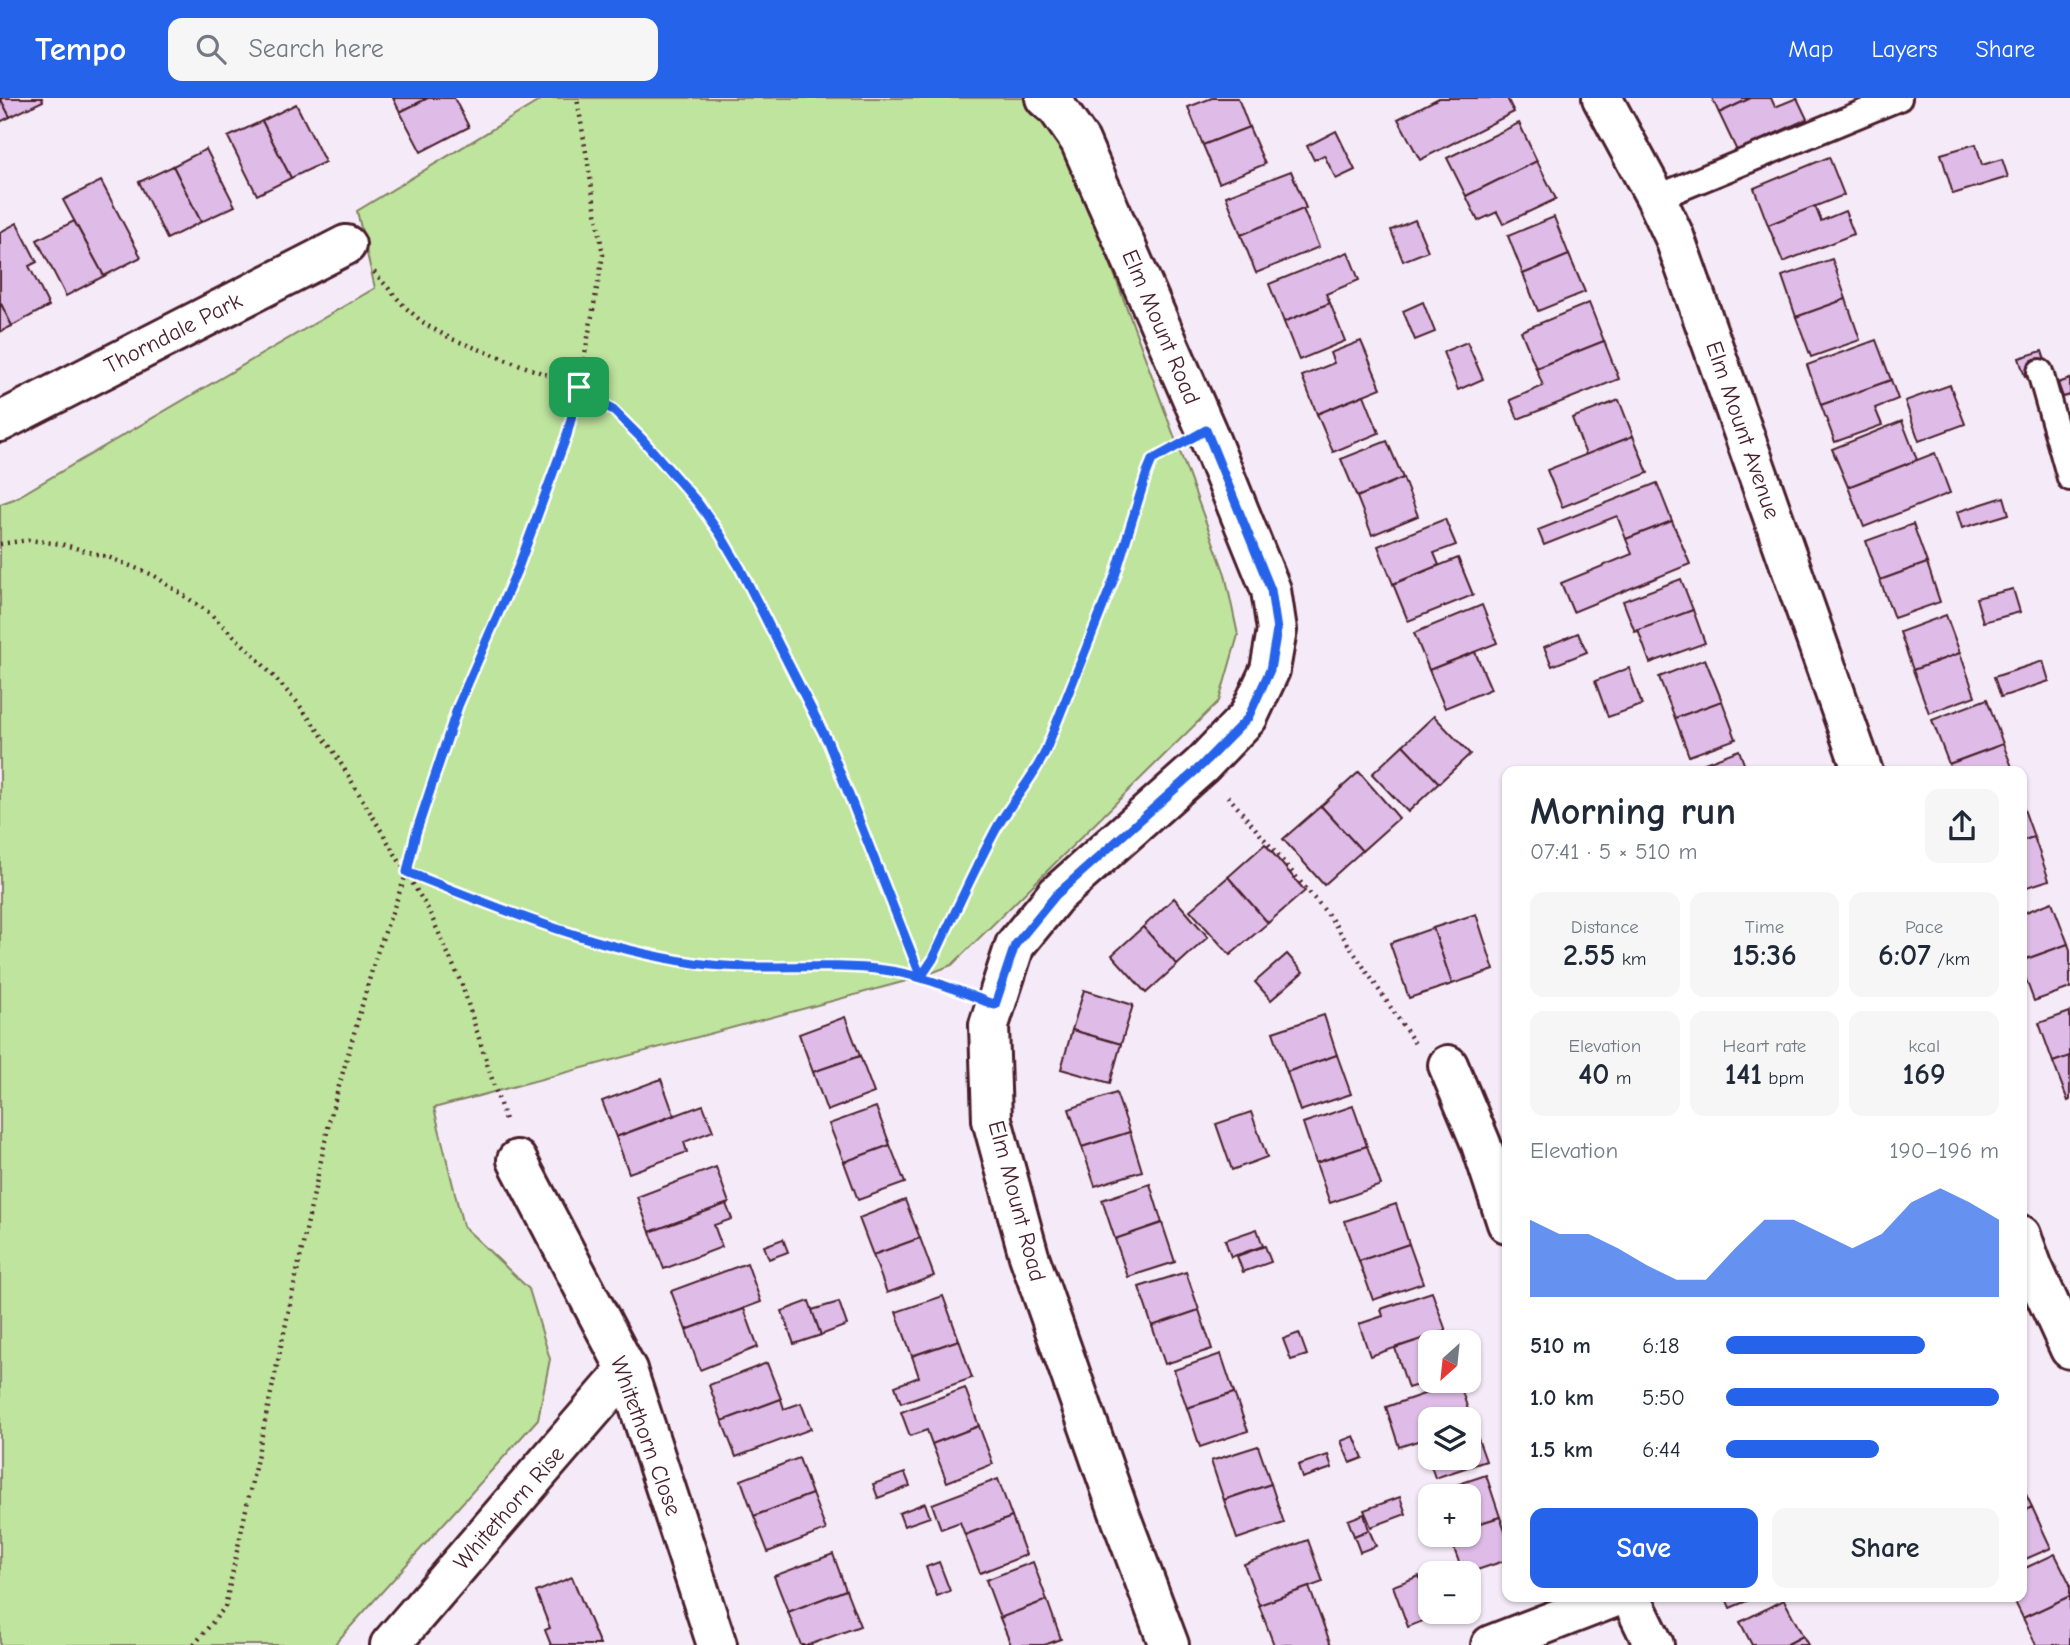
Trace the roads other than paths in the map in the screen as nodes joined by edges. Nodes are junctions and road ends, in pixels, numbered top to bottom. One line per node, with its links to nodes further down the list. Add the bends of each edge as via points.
1 (1045, 98): 20 (street, Elm Mount Road, via 1080,141 1271,590 1277,630 1270,670 1248,718 1056,895 1015,945 989,1025 992,1120 1030,1256)
2 (1602, 98): 4 (street, Elm Mount Avenue)
3 (1889, 99): 4 (lane)
4 (1656, 198): 9 (street, Elm Mount Avenue, via 1674,236)
5 (346, 245): 7 (street, Thorndale Park)
6 (2040, 372): 8 (lane)
7 (0, 422)
8 (2070, 478)
9 (1861, 766)
10 (1448, 1065): 12 (street)
11 (517, 1160): 15 (street, Whitethorn Close)
12 (1502, 1208)
13 (2027, 1252): 14 (street)
14 (2070, 1349)
15 (627, 1370): 18 (street, Whitethorn Rise); 19 (street, Whitethorn Close)
16 (1603, 1602): 21 (street)
17 (1633, 1602): 22 (street)
18 (390, 1645)
19 (717, 1645)
20 (1169, 1645)
21 (1491, 1645)
22 (1654, 1645)

